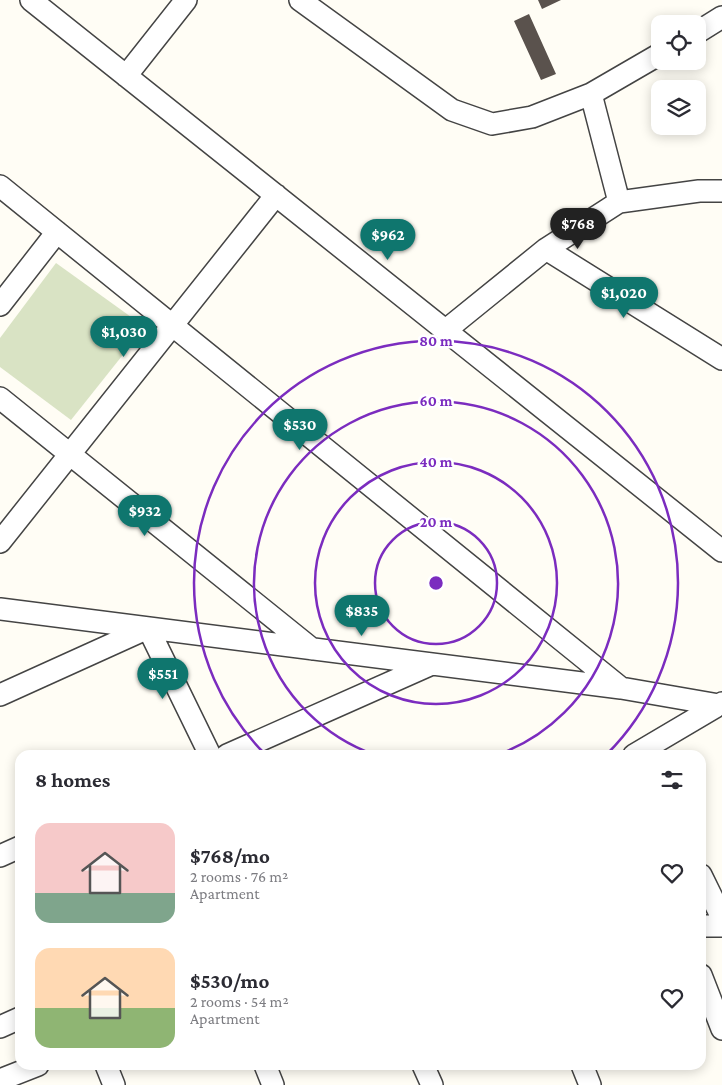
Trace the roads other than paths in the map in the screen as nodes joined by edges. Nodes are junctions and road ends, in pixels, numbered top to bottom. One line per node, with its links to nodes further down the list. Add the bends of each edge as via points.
1 (31, 0): 7 (street)
2 (186, 0): 7 (street)
3 (310, 2): 8 (street, via 452,110 492,124 532,117)
4 (722, 17): 5 (street)
5 (706, 27)
6 (651, 59): 8 (street)
7 (126, 76): 12 (street)
8 (591, 94): 13 (street)
9 (0, 186): 15 (street)
10 (722, 190): 11 (street)
11 (699, 191): 13 (street); 14 (street)
12 (276, 195): 18 (street); 19 (street)
13 (619, 202): 16 (street)
14 (722, 205)
15 (57, 232): 17 (street); 18 (street)
16 (546, 249): 19 (street); 20 (street)
17 (0, 305)
18 (173, 325): 22 (street); 29 (street)
19 (446, 330): 24 (street)
20 (722, 359)
21 (0, 398): 22 (street)
22 (70, 454): 23 (street); 27 (street)
23 (0, 542)
24 (722, 551)
25 (0, 609): 26 (street)
26 (148, 628): 27 (street); 30 (street); 32 (street)
27 (312, 649): 28 (street)
28 (432, 664): 29 (street); 33 (street)
29 (621, 688): 31 (street)
30 (0, 695)
31 (720, 704): 34 (street)
32 (208, 750)
33 (238, 750)
34 (646, 750)
35 (15, 849): 36 (street)
36 (0, 856)
37 (706, 885): 38 (street)
38 (722, 918)
39 (706, 926): 40 (street)
40 (722, 926)
41 (706, 988): 44 (street)
42 (15, 1020): 43 (street)
43 (0, 1027)
44 (722, 1028)
45 (25, 1070): 50 (street)
46 (108, 1070): 51 (street)
47 (267, 1070): 52 (street)
48 (426, 1070): 53 (street)
49 (584, 1070): 54 (street)
50 (0, 1080)
51 (114, 1085)
52 (273, 1085)
53 (432, 1085)
54 (590, 1085)

